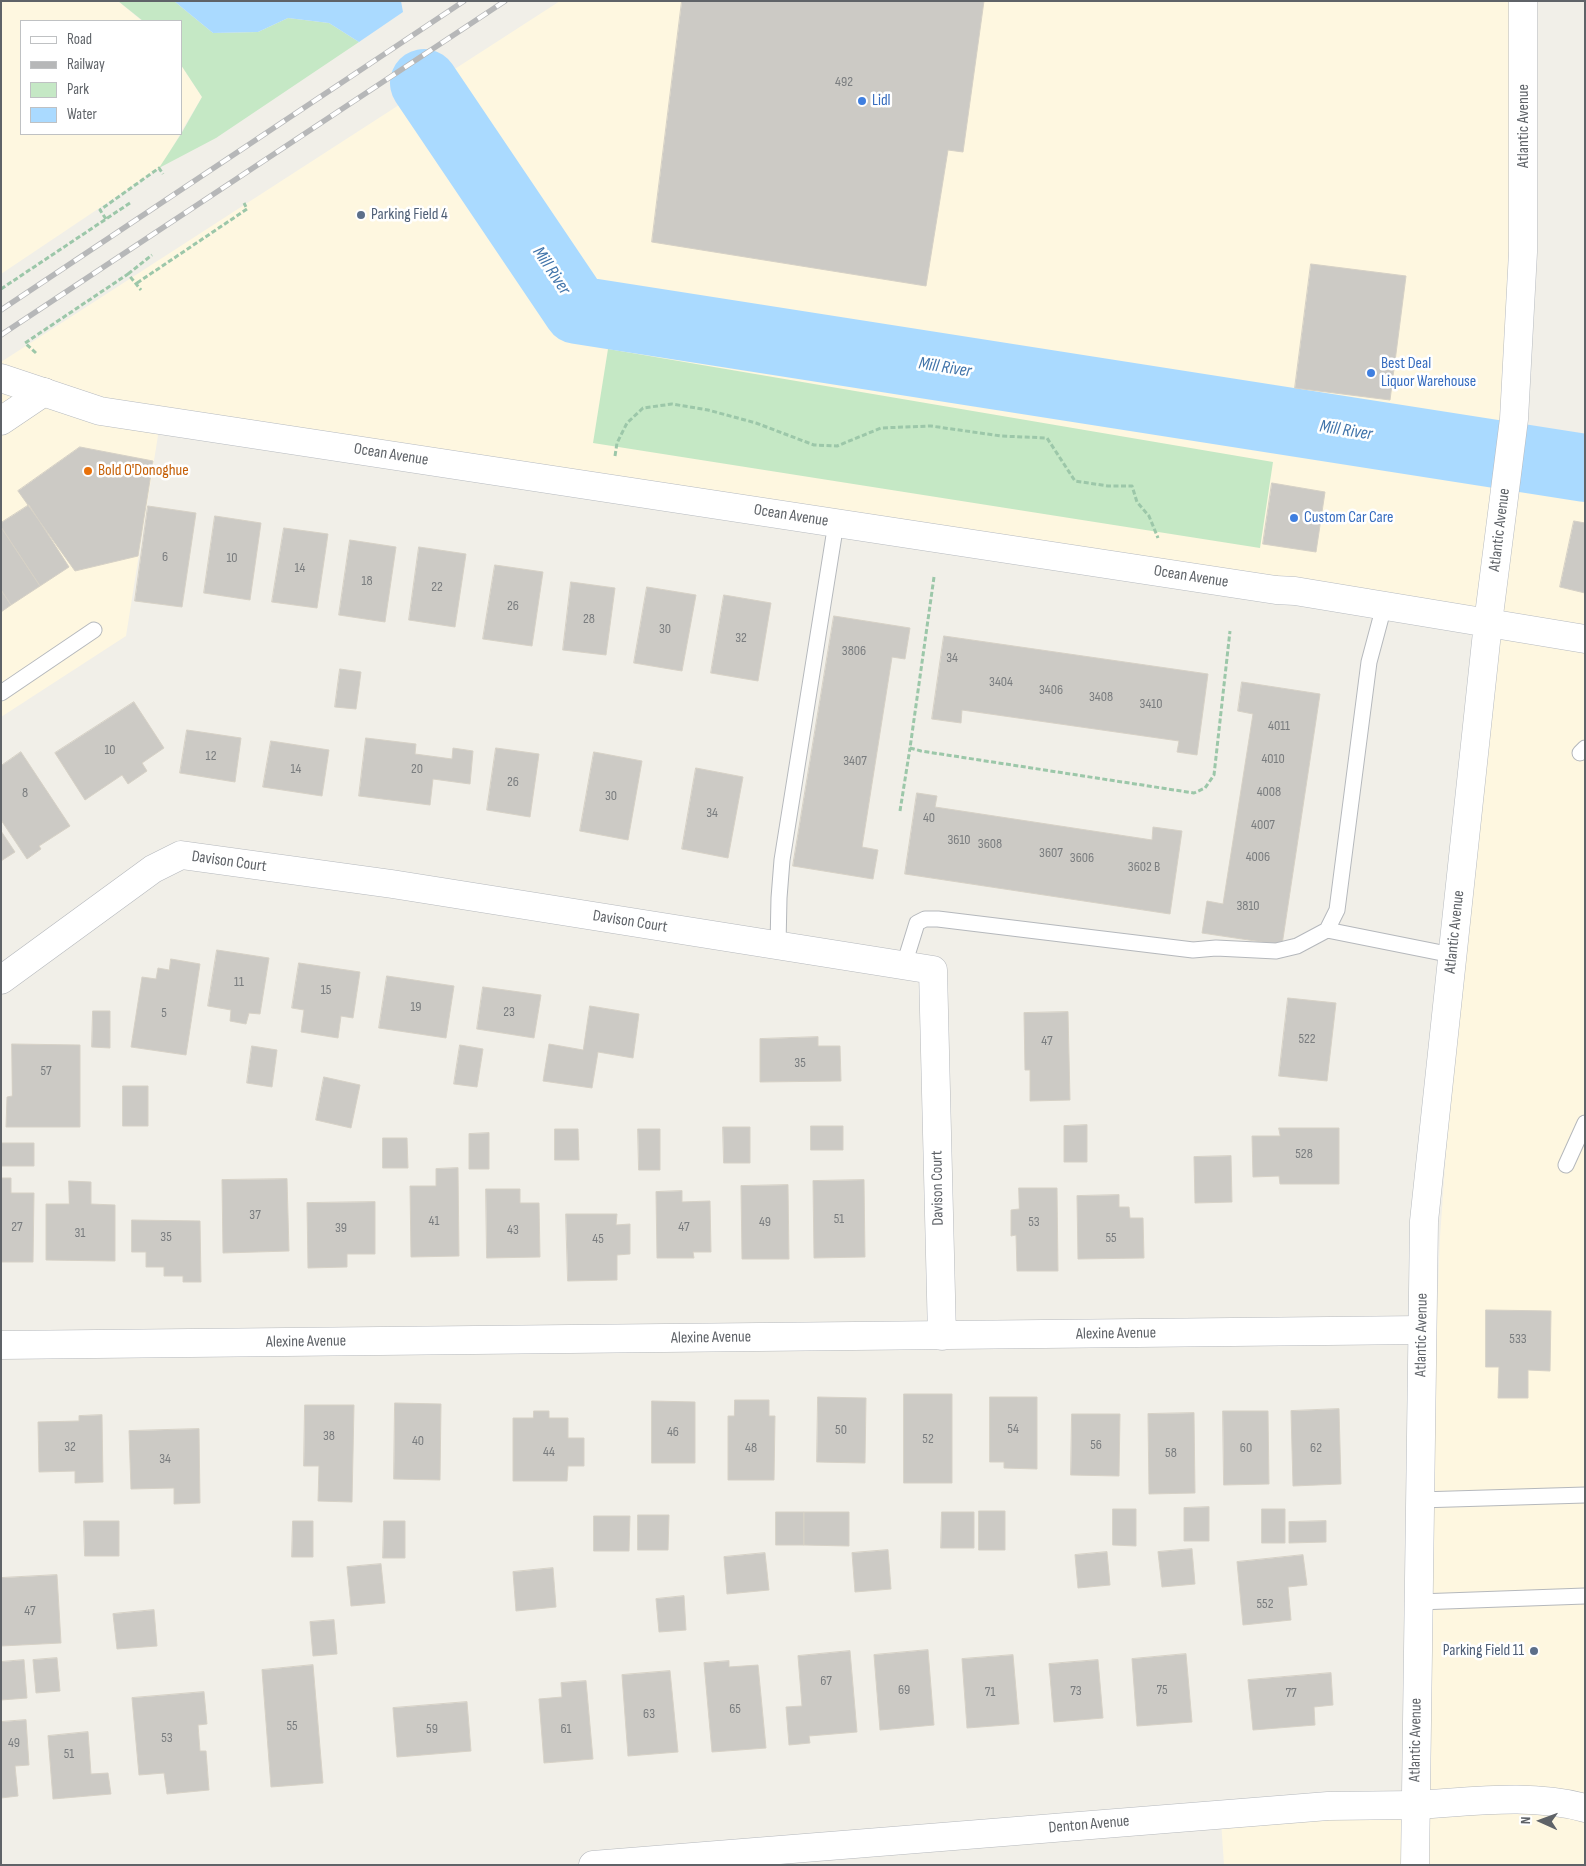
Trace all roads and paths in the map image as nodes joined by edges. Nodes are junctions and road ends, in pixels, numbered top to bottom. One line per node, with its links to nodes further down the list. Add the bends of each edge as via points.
1 (1523, 1): 19 (street, Atlantic Avenue, via 1523,252 1514,419)
2 (163, 174): 5 (path, via 159,168 100,210)
3 (130, 203): 5 (path)
4 (244, 203): 8 (path, via 247,209)
5 (106, 219): 9 (path)
6 (152, 255): 7 (path)
7 (128, 274): 8 (path); 12 (path, via 26,342 48,365)
8 (136, 283): 10 (path)
9 (1, 289)
10 (141, 290)
11 (1, 378): 12 (street, Ocean Avenue)
12 (44, 392): 13 (street); 14 (street, Ocean Avenue, via 100,411)
13 (1, 421)
14 (608, 488): 15 (street, Ocean Avenue); 16 (path, via 617,443 627,423 643,408 672,404 756,423 814,445 837,446 881,428 931,426 1001,436 1047,438 1075,481 1132,486 1137,502 1149,516 1158,535)
15 (836, 523): 16 (street, Ocean Avenue); 27 (lane, via 782,860)
16 (1154, 571): 18 (street, Ocean Avenue)
17 (934, 577): 24 (path)
18 (1384, 606): 19 (street, Ocean Avenue); 26 (lane, via 1369,662 1337,910)
19 (1488, 623): 22 (street, Ocean Avenue); 28 (street, Atlantic Avenue)
20 (94, 630): 23 (lane)
21 (1230, 631): 24 (path, via 1214,775 1205,788 1194,793)
22 (1585, 639)
23 (1, 693)
24 (910, 748): 25 (path)
25 (900, 811)
26 (1327, 930): 28 (lane); 29 (lane, via 1297,946 1276,951 1193,950 925,919 917,923)
27 (778, 945): 29 (street, Davison Court); 30 (street, Davison Court, via 392,884 181,855 153,869)
28 (1452, 955): 33 (street, Atlantic Avenue, via 1424,1221)
29 (904, 965): 34 (street, Davison Court, via 933,970)
30 (1, 980)
31 (1585, 1123): 32 (lane)
32 (1566, 1165)
33 (1422, 1330): 34 (street, Alexine Avenue); 37 (street, Atlantic Avenue)
34 (942, 1336): 35 (street, Alexine Avenue)
35 (1, 1345)
36 (1585, 1495): 37 (lane)
37 (1419, 1500): 39 (street, Atlantic Avenue)
38 (1585, 1596): 39 (lane)
39 (1418, 1602): 40 (street, Atlantic Avenue)
40 (1415, 1805): 41 (street, Denton Avenue, via 1512,1799 1567,1803); 42 (street, Denton Avenue, via 1319,1806); 43 (street, Atlantic Avenue)
41 (1585, 1808)
42 (592, 1865)
43 (1415, 1865)

